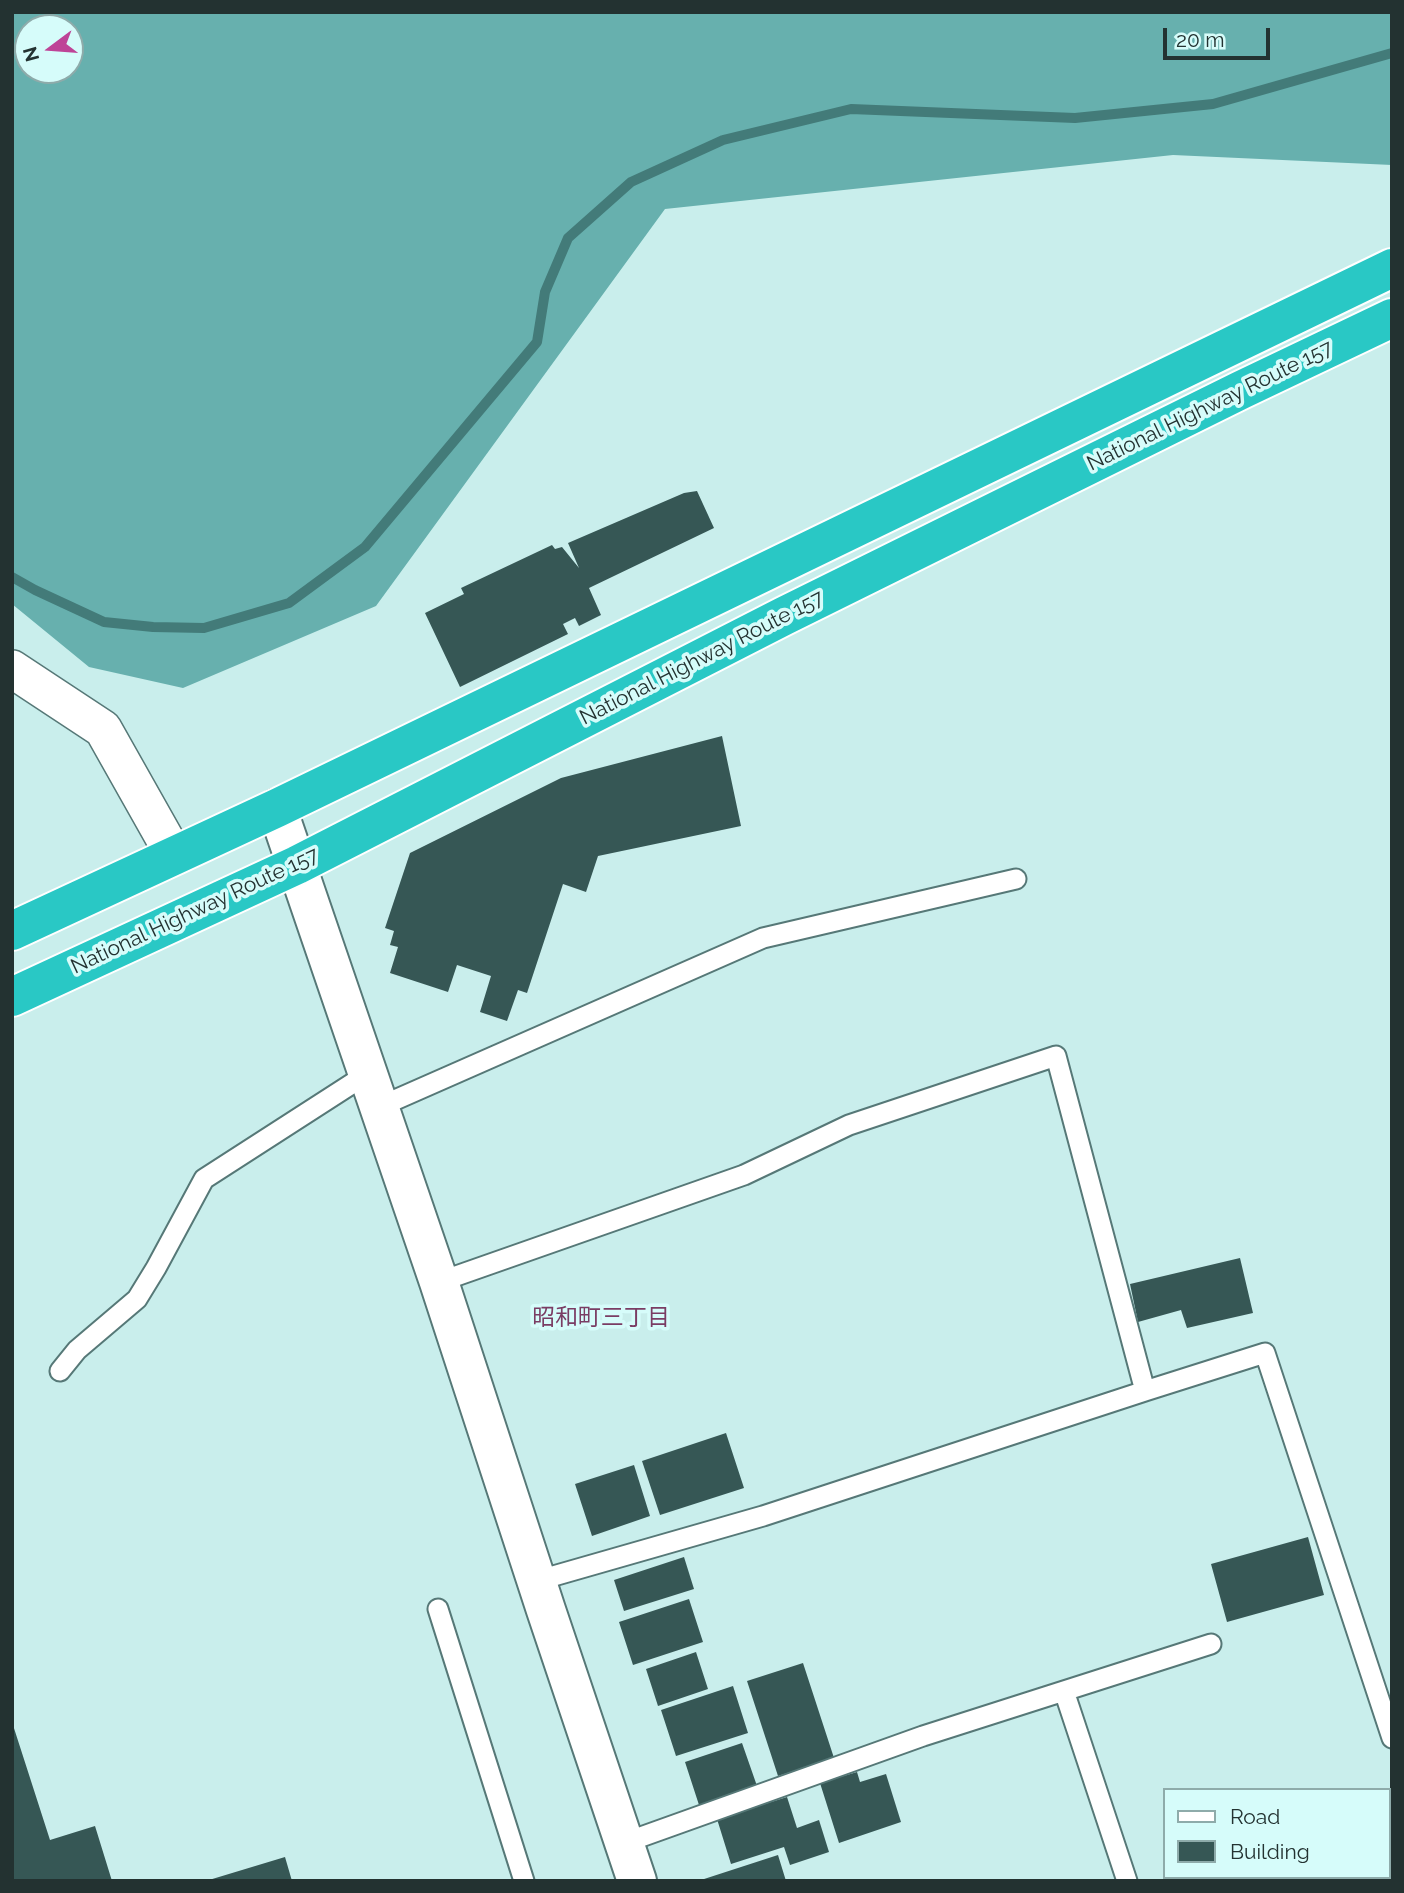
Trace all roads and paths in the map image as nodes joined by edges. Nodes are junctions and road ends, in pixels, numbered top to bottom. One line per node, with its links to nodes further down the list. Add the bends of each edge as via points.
1 (1392, 268): 4 (highway)
2 (1392, 318): 6 (highway, National Highway Route 157, via 783,616)
3 (12, 669): 5 (street, via 103,729)
4 (277, 808): 5 (highway); 6 (street)
5 (174, 855): 8 (highway)
6 (297, 865): 9 (highway, National Highway Route 157); 10 (street)
7 (1016, 879): 10 (lane, via 762,938)
8 (12, 931)
9 (12, 996)
10 (373, 1090): 11 (street); 12 (lane, via 204,1179 137,1299 77,1350)
11 (439, 1282): 13 (lane, via 744,1175 849,1125 1056,1056); 14 (street)
12 (60, 1371)
13 (1144, 1391): 14 (lane, via 763,1516); 18 (lane, via 1265,1353)
14 (536, 1581): 19 (street)
15 (438, 1609): 20 (lane)
16 (1211, 1644): 17 (lane)
17 (1064, 1691): 19 (lane, via 923,1736); 22 (lane)
18 (1392, 1738)
19 (624, 1843): 21 (street)
20 (524, 1881)
21 (637, 1881)
22 (1127, 1881)

